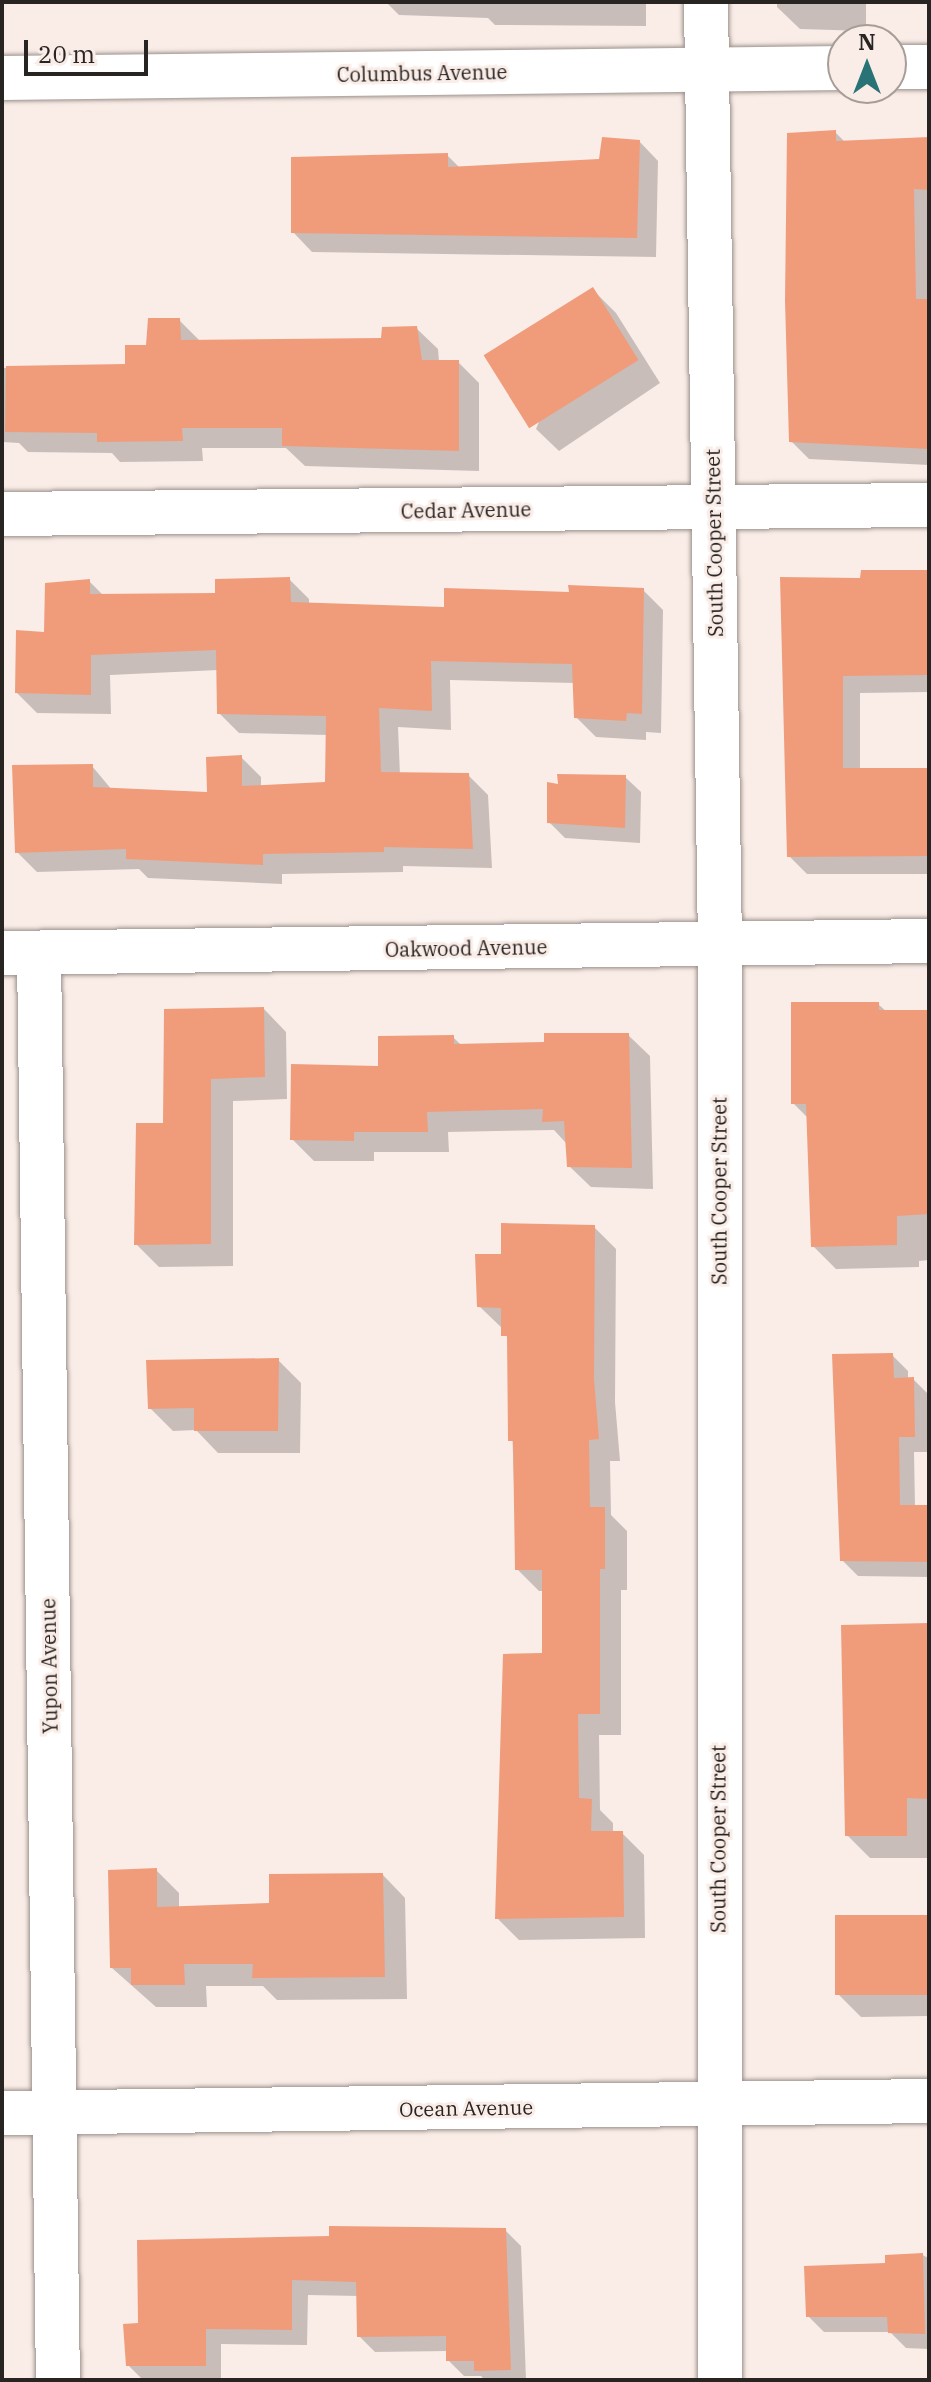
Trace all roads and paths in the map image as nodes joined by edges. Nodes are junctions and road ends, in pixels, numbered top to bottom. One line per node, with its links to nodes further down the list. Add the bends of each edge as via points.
1 (706, 2): 5 (street, South Cooper Street)
2 (907, 67): 3 (street)
3 (929, 67)
4 (827, 68): 5 (street, Columbus Avenue)
5 (708, 69): 6 (street, Columbus Avenue); 8 (street, South Cooper Street)
6 (2, 78)
7 (929, 505): 8 (street, Cedar Avenue)
8 (713, 508): 9 (street, Cedar Avenue); 11 (street, South Cooper Street)
9 (2, 514)
10 (929, 941): 11 (street, Oakwood Avenue)
11 (720, 945): 12 (street, Oakwood Avenue); 14 (street, South Cooper Street)
12 (20, 953): 15 (street, Yupon Avenue)
13 (929, 2101): 14 (street, Ocean Avenue)
14 (718, 2105): 15 (street, Ocean Avenue); 18 (street, South Cooper Street)
15 (56, 2112): 16 (street, Ocean Avenue); 17 (street, Yupon Avenue)
16 (2, 2113)
17 (58, 2380)
18 (720, 2380)

